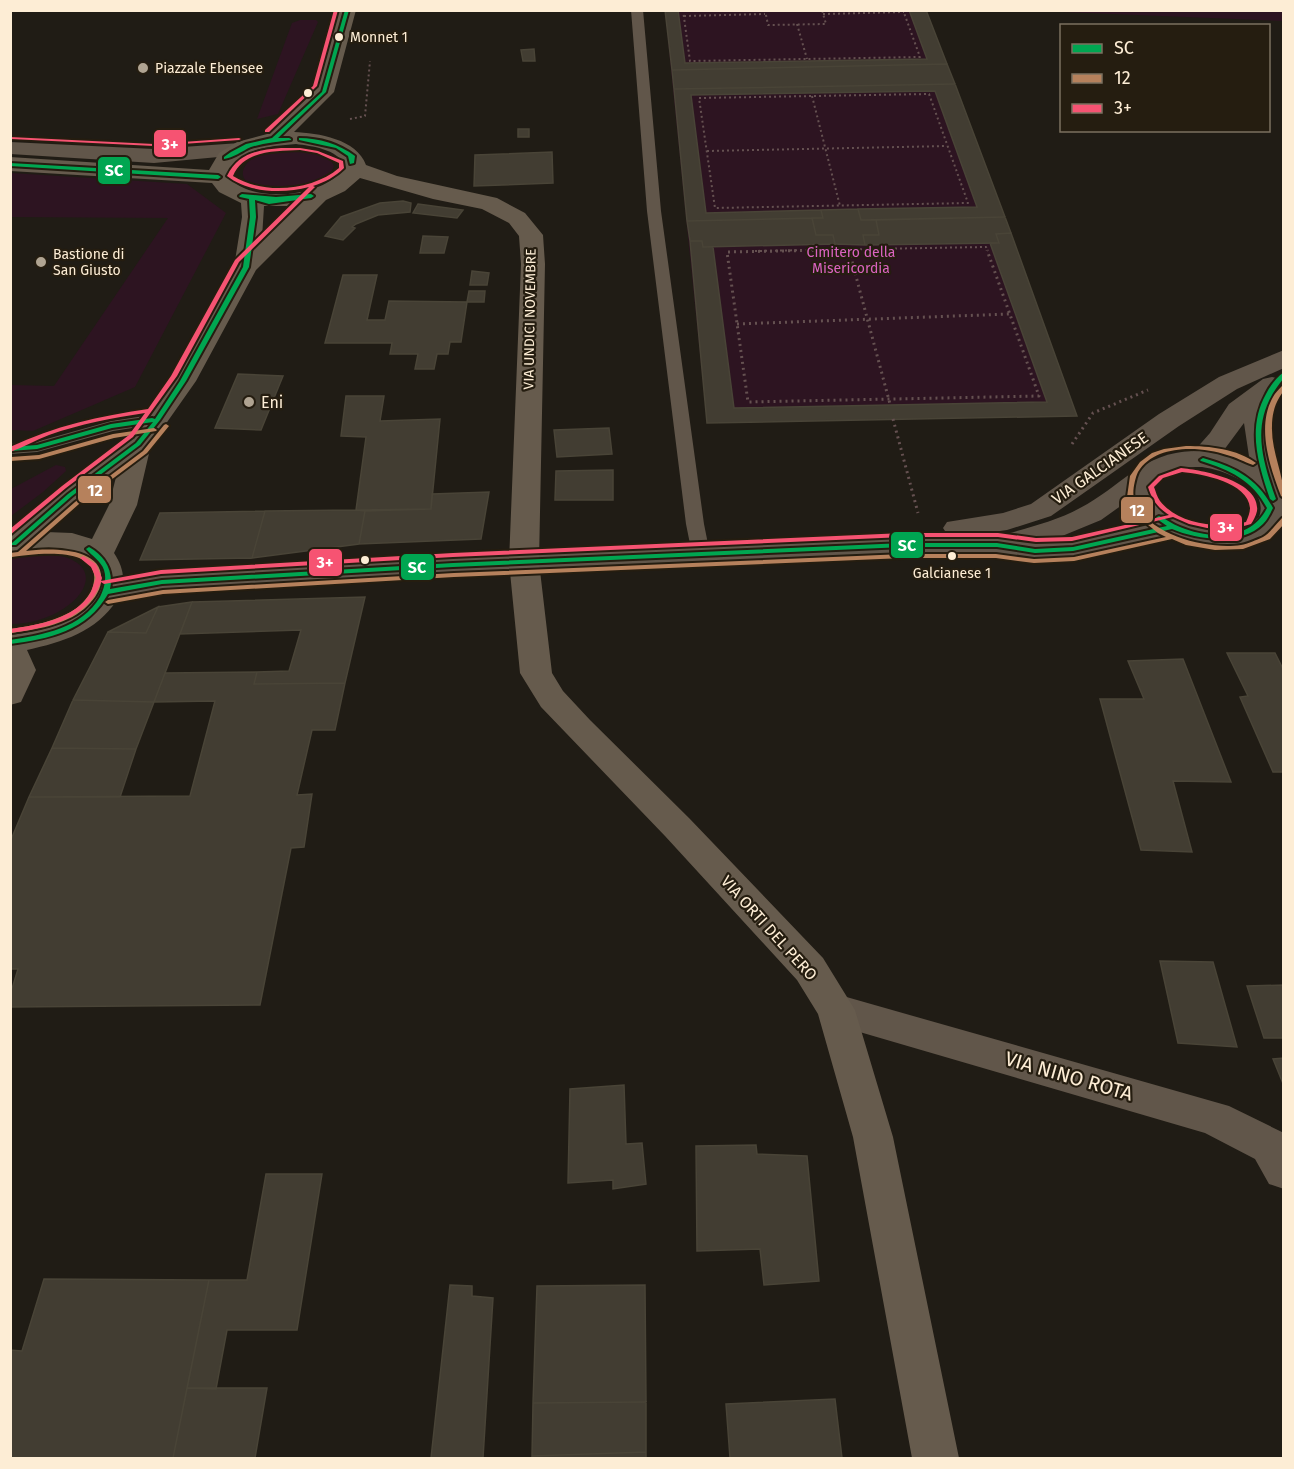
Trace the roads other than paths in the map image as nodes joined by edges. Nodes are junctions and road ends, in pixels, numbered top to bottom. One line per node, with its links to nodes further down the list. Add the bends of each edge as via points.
1 (347, 10): 3 (street)
2 (637, 10): 30 (lane, via 654,211)
3 (324, 92): 4 (street); 5 (street)
4 (335, 127): 5 (street, via 318,139); 9 (street)
5 (274, 139): 7 (street)
6 (10, 148): 7 (street, via 154,156)
7 (240, 149): 10 (street, via 219,167)
8 (10, 164): 10 (street)
9 (354, 168): 11 (street, via 336,187); 32 (street, VIA UNDICI NOVEMBRE, via 389,181 489,203 517,218 531,235)
10 (218, 177): 12 (street, via 235,194)
11 (319, 194): 12 (street, via 274,201); 13 (street)
12 (252, 199): 13 (street)
13 (246, 267): 16 (street)
14 (1284, 358): 27 (street, VIA GALCIANESE, via 1228,383 1041,510 1007,521 936,531)
15 (1276, 380): 20 (street, via 1238,410 1221,438); 23 (street, via 1257,424)
16 (158, 419): 17 (street); 18 (lane, via 111,426)
17 (138, 444): 26 (street); 31 (street, via 123,505)
18 (37, 447): 19 (lane); 21 (lane)
19 (10, 449)
20 (1201, 459): 22 (street, VIA GALCIANESE, via 1166,462); 23 (street, VIA GALCIANESE, via 1241,469 1257,478)
21 (10, 462)
22 (1143, 477): 24 (street, VIA GALCIANESE, via 1140,490 1144,503); 28 (street, VIA GALCIANESE, via 1091,514 1068,525)
23 (1276, 500): 25 (street, VIA GALCIANESE, via 1274,516 1266,526)
24 (1172, 527): 25 (street, VIA GALCIANESE, via 1212,538); 28 (street, VIA GALCIANESE, via 1073,549 1035,552)
25 (1233, 538): 29 (street)
26 (12, 544): 31 (street, via 62,540 83,545)
27 (904, 545): 28 (street, VIA GALCIANESE); 30 (street, VIA GALCIANESE)
28 (997, 545)
29 (1284, 545)
30 (701, 554): 32 (street, VIA GALCIANESE)
31 (99, 555): 33 (street, via 110,578)
32 (524, 562): 33 (street, VIA GALCIANESE, via 162,582); 36 (street, VIA ORTI DEL PERO, via 536,673 552,699 810,969)
33 (106, 592): 34 (street, via 96,608 79,621)
34 (10, 645): 35 (street, via 20,670)
35 (10, 694)
36 (836, 1010): 37 (street, VIA NINO ROTA, via 1215,1118 1270,1146); 38 (street, VIA ORTI DEL PERO, via 873,1137)
37 (1284, 1171)
38 (936, 1458)

